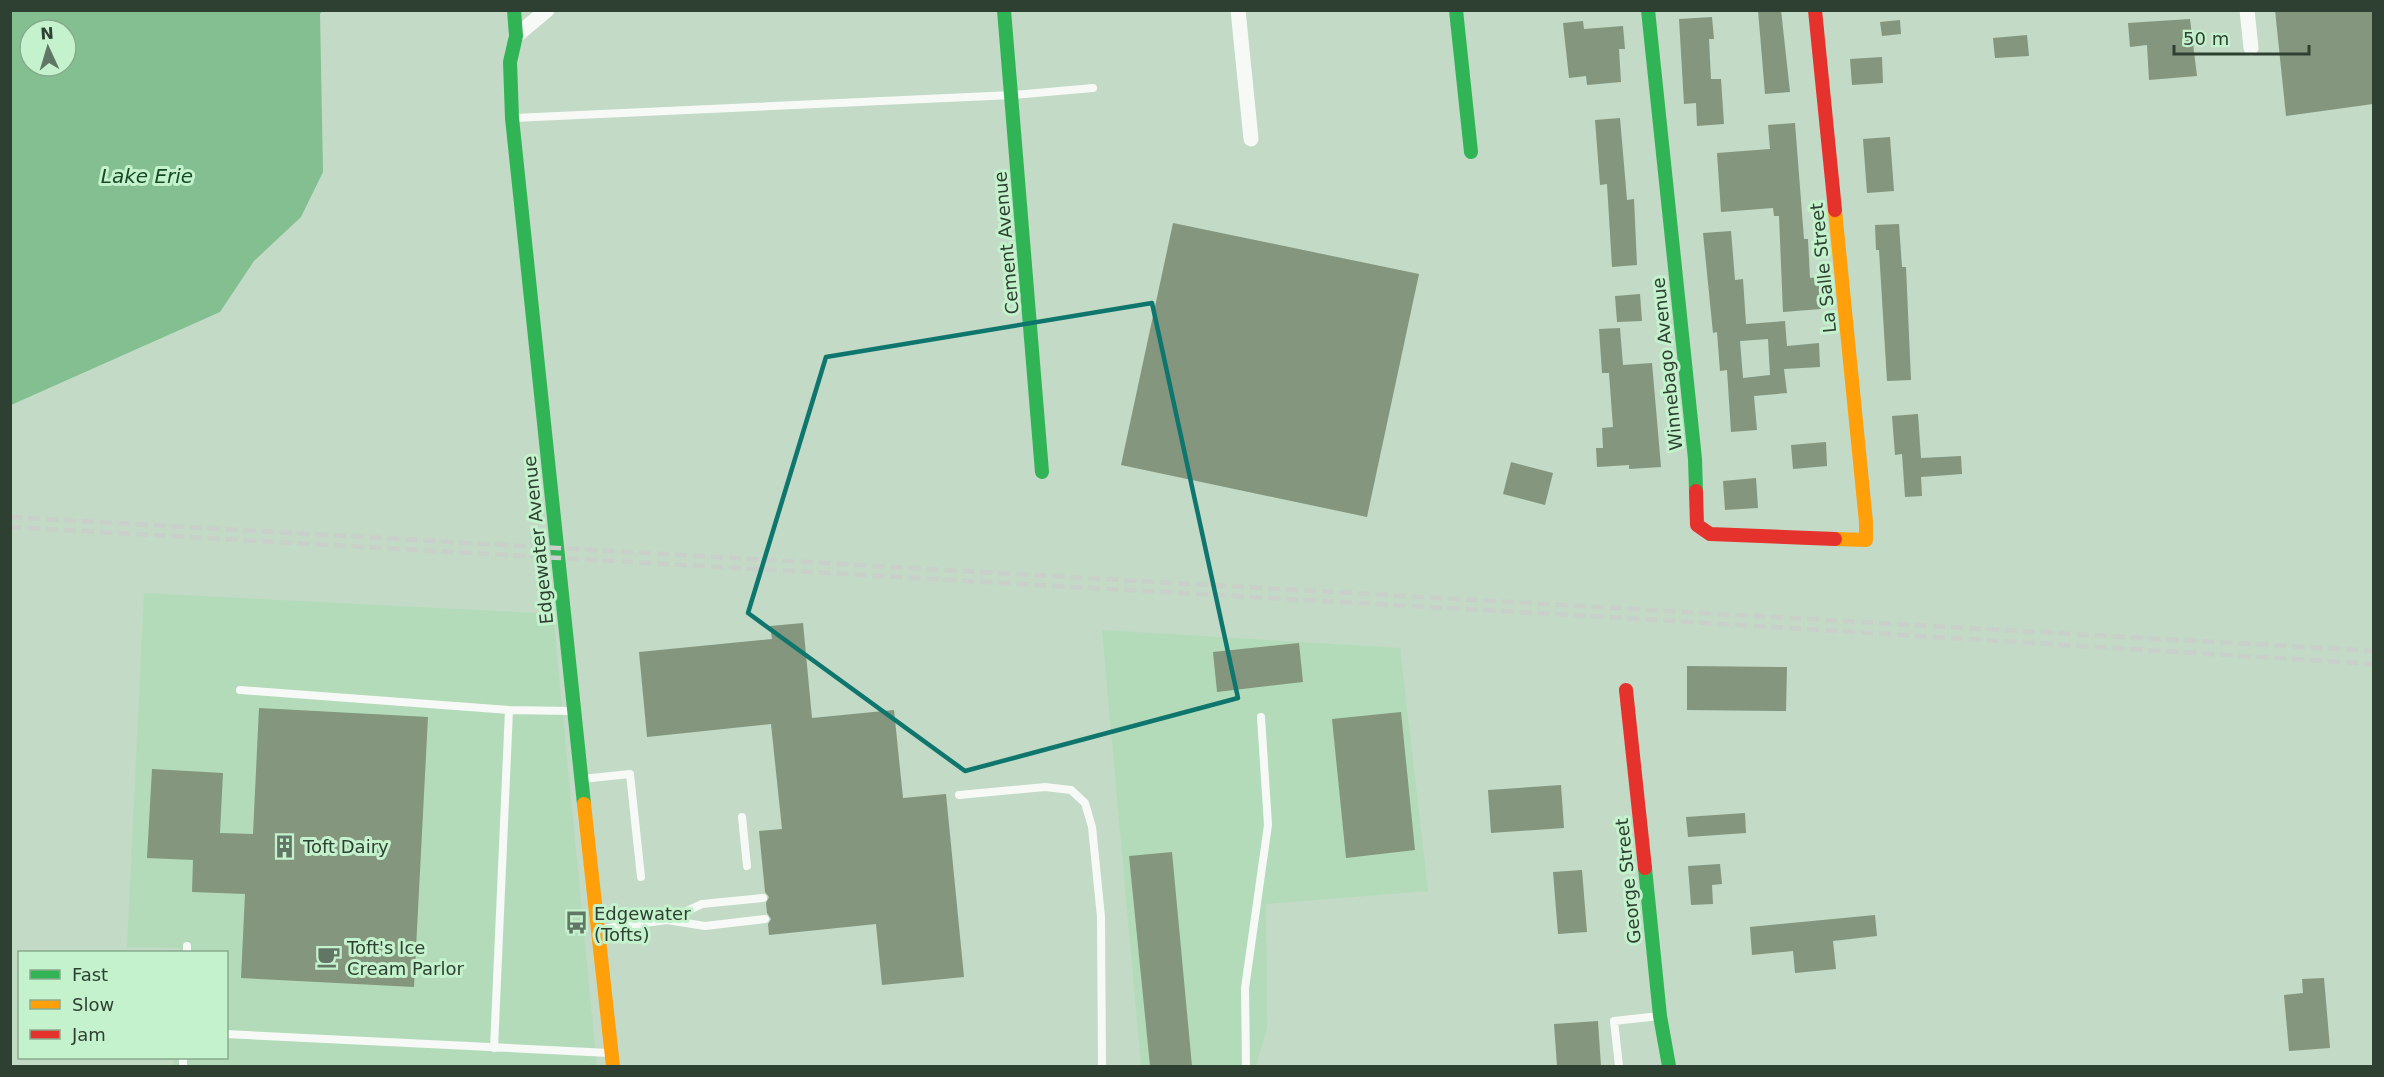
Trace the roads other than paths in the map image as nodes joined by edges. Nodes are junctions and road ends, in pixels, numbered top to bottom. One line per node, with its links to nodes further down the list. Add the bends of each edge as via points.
1 (514, 10): 9 (street, Edgewater Avenue)
2 (548, 10): 9 (street)
3 (1004, 10): 12 (street, Cement Avenue)
4 (1238, 10): 14 (street)
5 (1456, 10): 15 (street)
6 (1648, 10): 17 (street, Winnebago Avenue, via 1695,459 1697,525 1710,534 1866,540)
7 (1815, 10): 17 (street, La Salle Street)
8 (2247, 10): 10 (street)
9 (516, 36): 13 (street, Edgewater Avenue, via 510,62)
10 (2251, 48)
11 (1093, 88): 12 (lane)
12 (1012, 95): 13 (lane); 16 (street, Cement Avenue)
13 (512, 118): 21 (street, Edgewater Avenue)
14 (1251, 139)
15 (1471, 153)
16 (1042, 472)
17 (1866, 522)
18 (240, 690): 20 (lane)
19 (1626, 690): 32 (street, George Street)
20 (509, 710): 21 (lane); 34 (lane)
21 (573, 711): 23 (street, Edgewater Avenue)
22 (1261, 717): 37 (lane, via 1268,825 1245,988)
23 (581, 779): 27 (lane, via 630,774); 31 (street, Edgewater Avenue)
24 (959, 795): 36 (lane, via 1045,787 1071,789 1085,803 1092,828 1101,917)
25 (742, 817): 26 (lane)
26 (747, 866)
27 (641, 877)
28 (763, 898): 30 (lane, via 702,904)
29 (765, 919): 30 (lane, via 705,926)
30 (667, 920): 31 (lane)
31 (599, 929): 35 (street, Edgewater Avenue)
32 (1660, 1016): 38 (lane, via 1614,1021); 39 (street, George Street)
33 (228, 1034): 34 (lane)
34 (494, 1048): 35 (lane)
35 (613, 1060)
36 (1102, 1066)
37 (1246, 1066)
38 (1619, 1066)
39 (1670, 1066)

